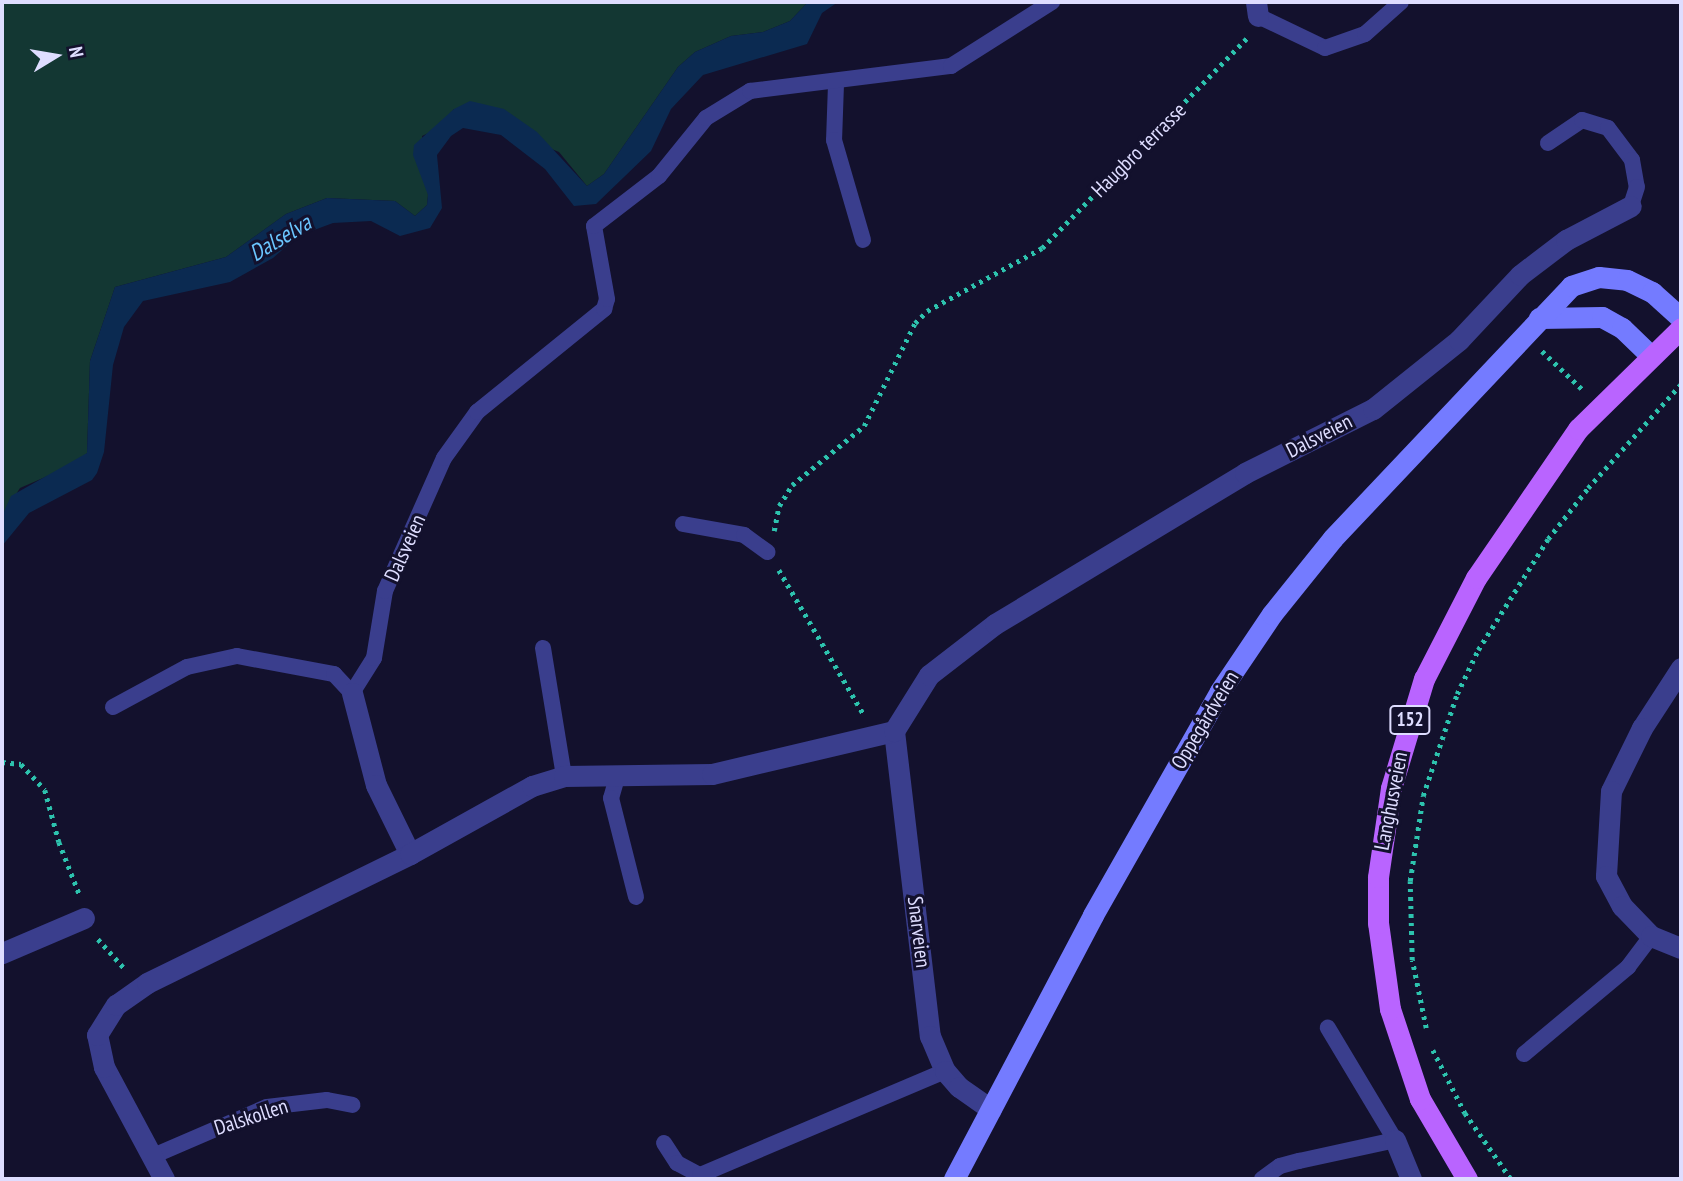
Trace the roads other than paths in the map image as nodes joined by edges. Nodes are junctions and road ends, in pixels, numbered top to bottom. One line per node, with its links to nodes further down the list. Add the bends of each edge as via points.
1 (1052, 2): 4 (lane, via 951,66)
2 (1401, 2): 3 (lane, via 1365,34 1325,48)
3 (1257, 9)
4 (836, 84): 7 (lane, via 834,140); 16 (lane, Dalsveien, via 750,92 690,132 659,176 594,226 607,299 593,320 550,348 477,411 444,458 385,591 374,658)
5 (1548, 143): 6 (lane, Dalsveien, via 1582,120 1608,128 1632,160 1637,187)
6 (1631, 206): 18 (street, Dalsveien, via 1566,240 1520,275 1450,349 1373,409 1177,512 995,624 929,675)
7 (863, 240)
8 (1539, 318): 9 (main road, Oppegårdveien, via 1571,286 1599,277 1639,285); 11 (main road, via 1602,317 1622,328); 31 (main road, Oppegårdveien, via 1379,486 1272,614 1220,691 1099,903)
9 (1681, 318)
10 (1681, 328): 11 (main road, Langhusveien / 152)
11 (1651, 356): 39 (main road, Langhusveien / 152, via 1578,429 1464,597 1424,679 1391,788 1378,877 1378,923 1390,1009 1420,1099)
12 (683, 524): 13 (lane, via 744,535)
13 (767, 552)
14 (544, 648): 20 (lane)
15 (1681, 668): 24 (street, via 1642,728 1611,791 1606,832 1606,876 1622,906)
16 (352, 693): 17 (lane, via 334,674 237,656 187,667); 21 (street, via 376,785)
17 (113, 707)
18 (894, 731): 19 (street, via 712,774); 29 (street, Snarveien, via 930,1036)
19 (618, 774): 20 (street); 22 (lane, via 611,798)
20 (564, 776): 21 (street, via 532,786)
21 (410, 854): 34 (street, via 146,983 116,1005 97,1035 104,1067)
22 (636, 897)
23 (84, 918): 26 (street)
24 (1651, 936): 25 (street); 28 (lane, via 1628,967)
25 (1681, 948)
26 (2, 953)
27 (1328, 1027): 32 (lane)
28 (1524, 1054)
29 (945, 1071): 31 (street, Snarveien, via 958,1087); 33 (lane, via 700,1175 677,1163)
30 (353, 1105): 34 (lane, Dalskollen, via 306,1101 268,1107)
31 (991, 1109): 36 (main road, Oppegårdveien)
32 (1395, 1140): 37 (lane, via 1289,1163); 38 (street)
33 (664, 1143)
34 (153, 1156): 35 (street)
35 (164, 1179)
36 (954, 1179)
37 (1262, 1179)
38 (1412, 1179)
39 (1467, 1179)

